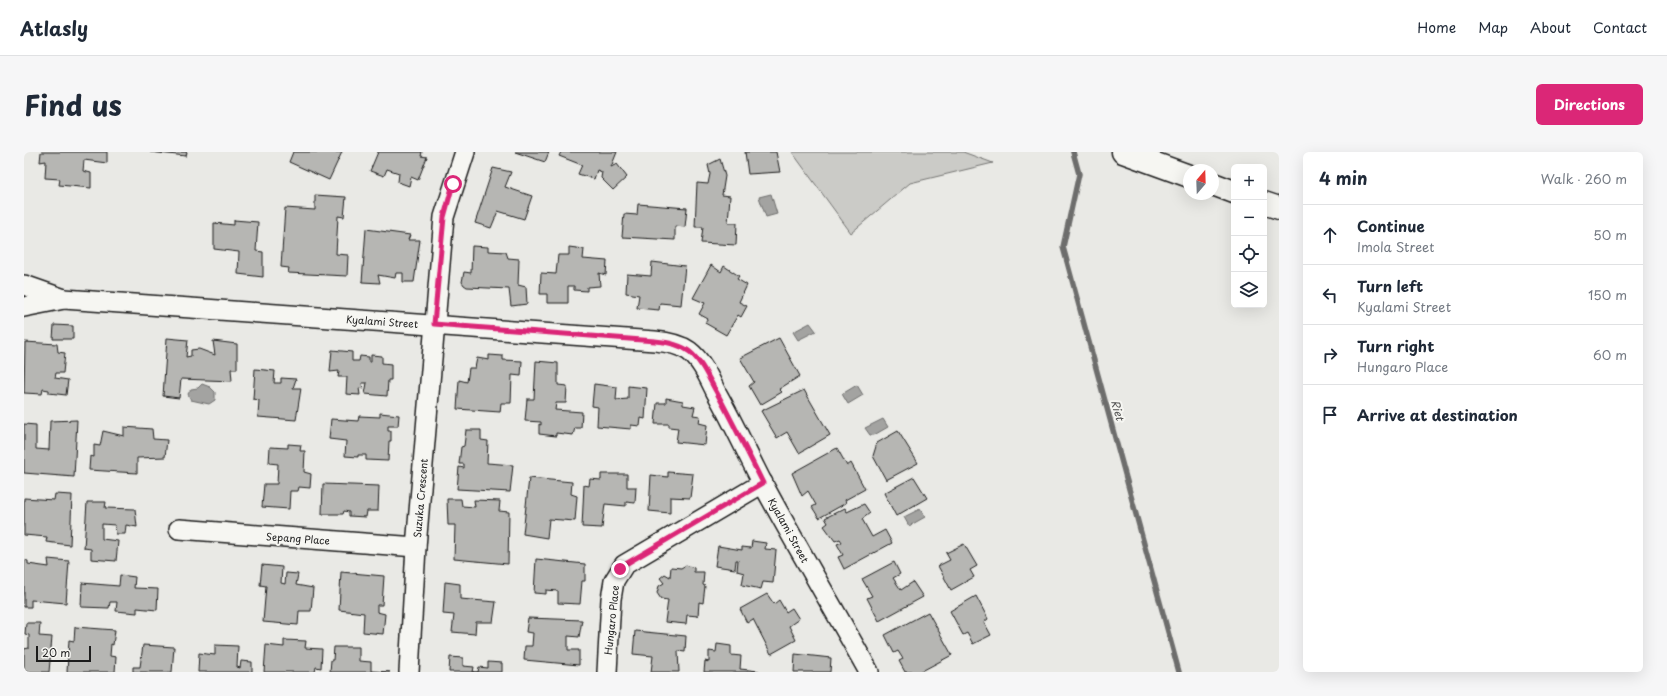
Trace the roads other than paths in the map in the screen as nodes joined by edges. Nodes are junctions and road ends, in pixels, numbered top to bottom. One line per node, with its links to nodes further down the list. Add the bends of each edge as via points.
1 (465, 152): 11 (street, Suzuka Crescent, via 444,217)
2 (1123, 152): 3 (street)
3 (1183, 174)
4 (1219, 186): 5 (street)
5 (1231, 191)
6 (1267, 204): 7 (street)
7 (1279, 208)
8 (24, 285): 9 (street, Kyalami Street)
9 (64, 299): 10 (street, Kyalami Street); 11 (street, Kyalami Street)
10 (24, 307)
11 (434, 324): 12 (street, Kyalami Street, via 655,341 680,346 700,362); 14 (street, Suzuka Crescent)
12 (763, 483): 16 (street, Hungaro Place, via 624,565 614,581 610,599); 17 (street, Kyalami Street)
13 (180, 529): 14 (street, Sepang Place)
14 (416, 547): 15 (street, Suzuka Crescent)
15 (409, 672)
16 (607, 672)
17 (869, 672)

